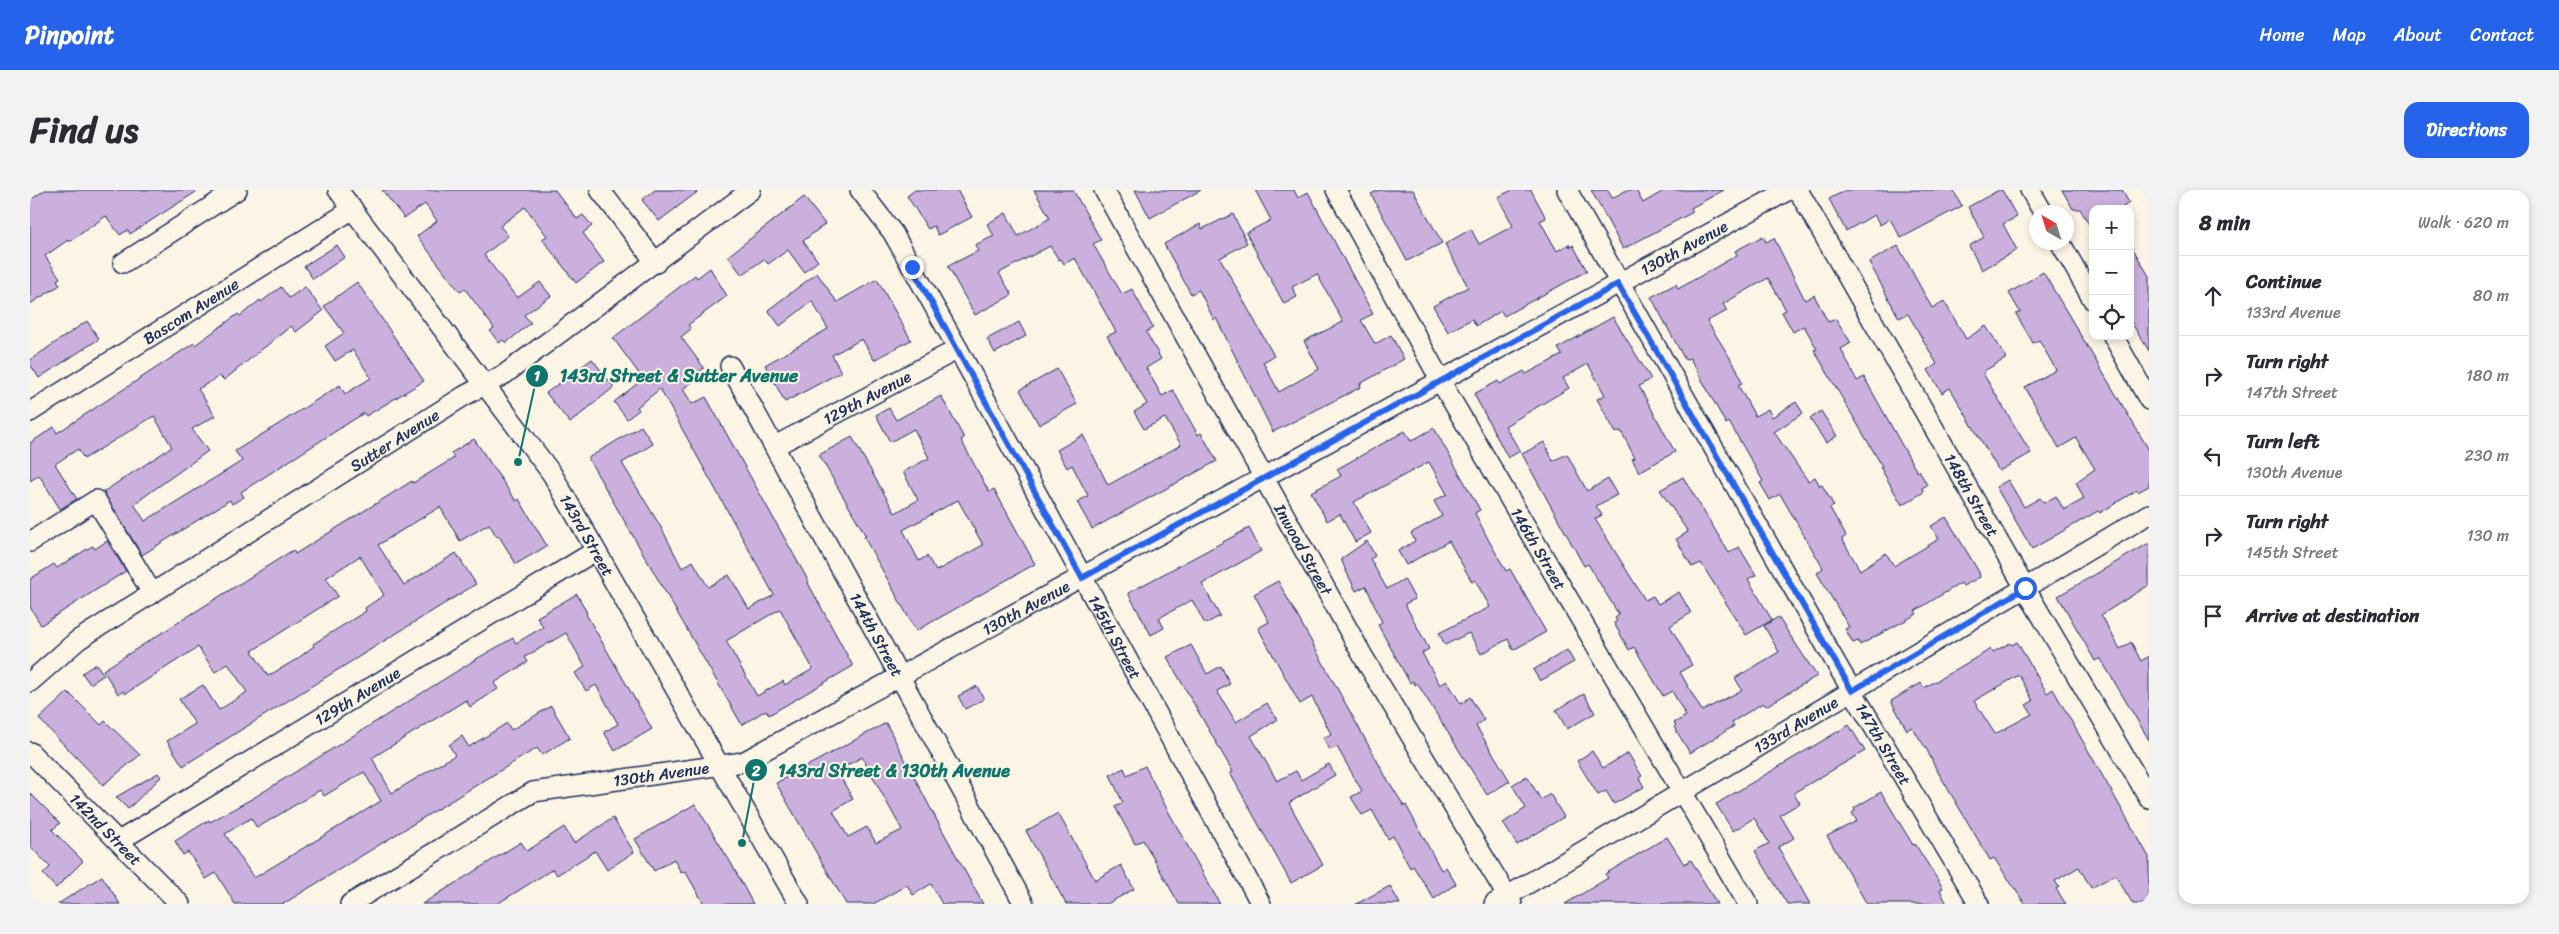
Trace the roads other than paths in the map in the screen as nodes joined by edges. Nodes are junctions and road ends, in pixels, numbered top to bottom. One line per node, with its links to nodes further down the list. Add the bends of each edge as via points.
1 (237, 190): 16 (street)
2 (338, 190): 13 (street, 143rd Street)
3 (600, 190): 15 (street)
4 (751, 190): 15 (street, Sutter Avenue)
5 (860, 190): 20 (street, 145th Street, via 893,233)
6 (1104, 190): 27 (street, Inwood Street)
7 (1336, 190): 22 (street, 146th Street)
8 (1567, 190): 17 (street, 147th Street)
9 (1789, 190): 17 (street, 130th Avenue)
10 (1798, 190): 32 (street, 148th Street)
11 (2030, 190): 12 (street)
12 (2039, 205)
13 (353, 209): 23 (street, 143rd Street); 25 (street, Bascom Avenue)
14 (2065, 250): 18 (street)
15 (656, 262): 23 (street, Sutter Avenue, via 505,374)
16 (123, 263)
17 (1618, 284): 22 (street, 130th Avenue); 36 (street, 147th Street)
18 (2090, 295)
19 (2115, 340): 24 (street)
20 (958, 349): 26 (street, 129th Avenue); 31 (street, 145th Street)
21 (730, 366): 26 (street, 144th Street)
22 (1440, 381): 27 (street, 130th Avenue); 39 (street, 146th Street)
23 (485, 384): 30 (street, 143rd Street, via 552,474); 33 (street, Sutter Avenue)
24 (2149, 400)
25 (30, 412)
26 (775, 446): 34 (street, 144th Street)
27 (1263, 479): 31 (street, 130th Avenue); 42 (street, Inwood Street)
28 (2149, 514): 32 (street, 133rd Avenue)
29 (30, 542): 33 (street, via 96,500)
30 (595, 551): 38 (street, 143rd Street); 41 (street, 129th Avenue)
31 (1082, 578): 34 (street, 130th Avenue); 47 (street, 145th Street)
32 (2025, 588): 36 (street, 133rd Avenue); 40 (street, 148th Street)
33 (152, 593): 35 (street, Sutter Avenue, via 78,640)
34 (900, 677): 38 (street, 130th Avenue, via 742,762); 46 (street, 144th Street)
35 (30, 682)
36 (1852, 691): 39 (street, 133rd Avenue); 49 (street, 147th Street)
37 (30, 752): 41 (street, 142nd Street)
38 (721, 767): 44 (street, 130th Avenue, via 533,792); 45 (street, 143rd Street)
39 (1682, 792): 42 (street, 133rd Avenue); 48 (street, 146th Street)
40 (2149, 798)
41 (118, 840): 43 (street, 142nd Street)
42 (1505, 901)
43 (180, 904)
44 (350, 904)
45 (799, 904)
46 (1024, 904)
47 (1261, 904)
48 (1748, 904)
49 (1979, 904)

